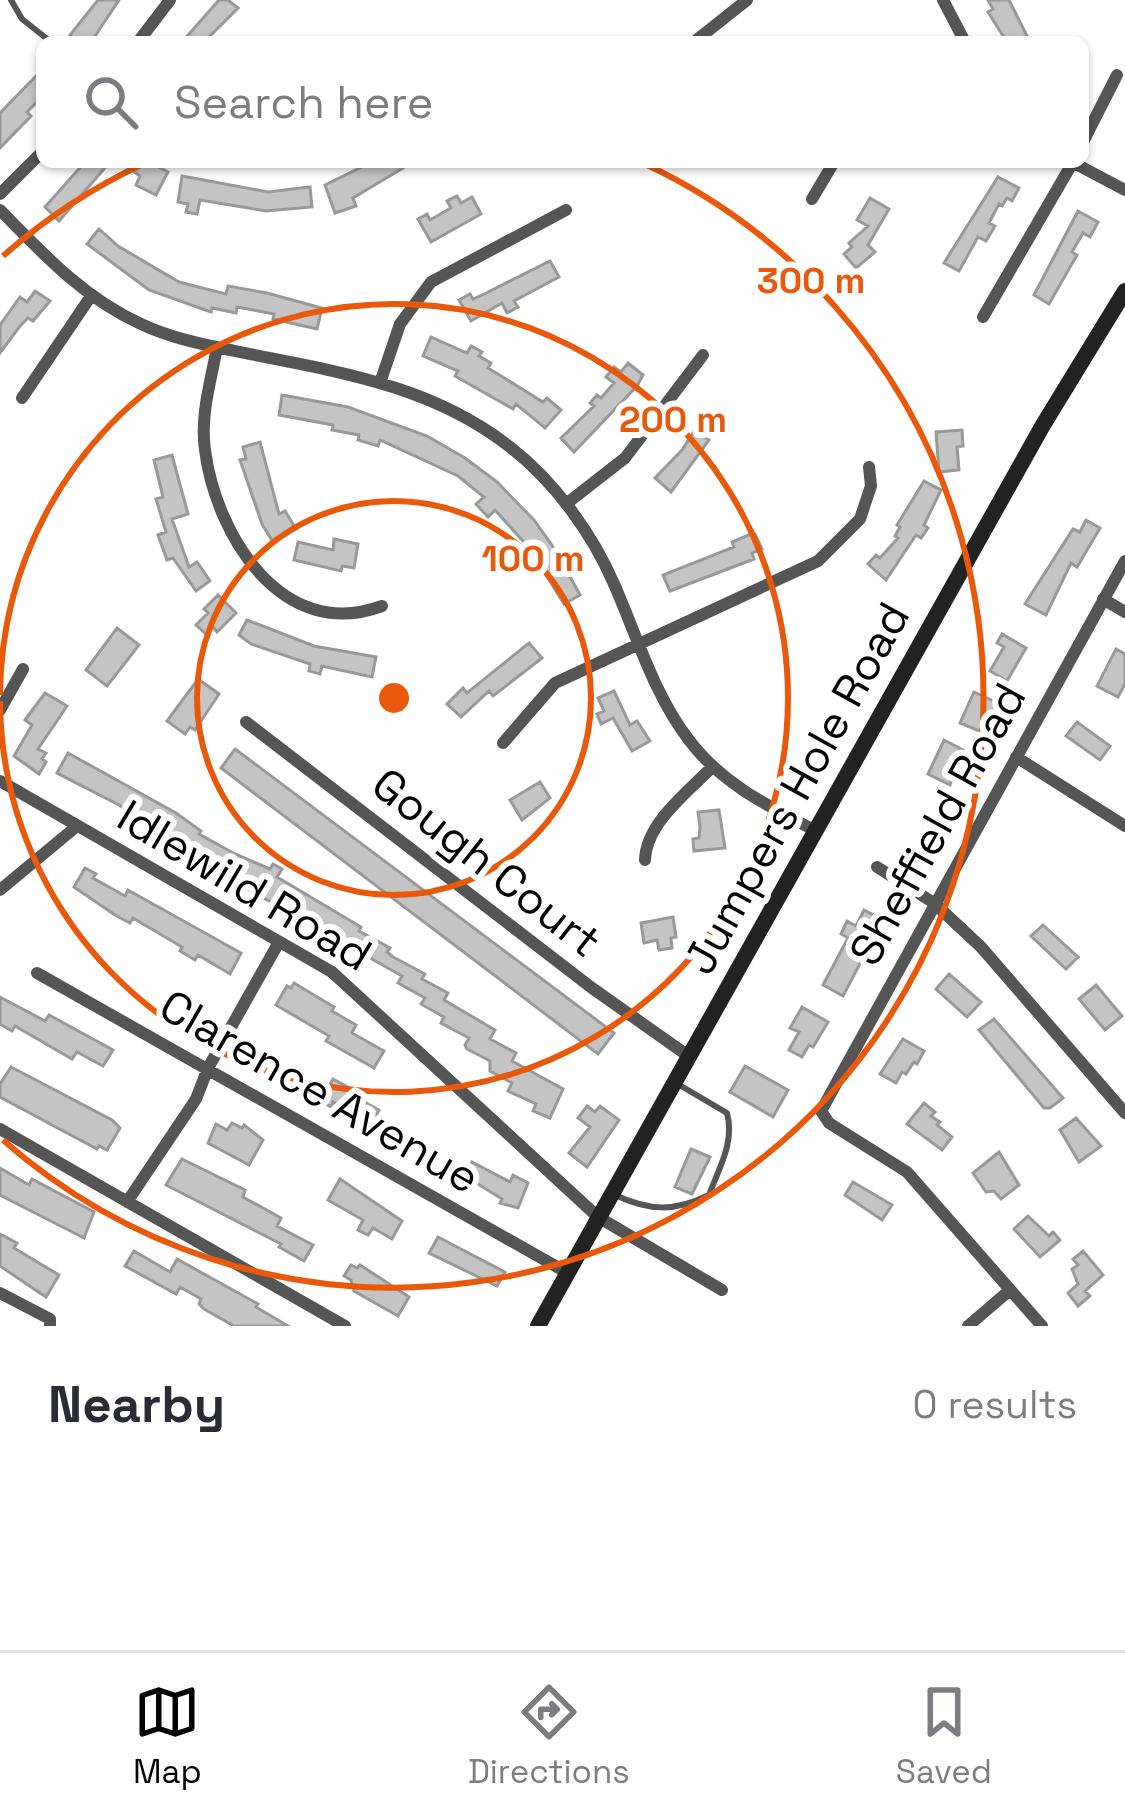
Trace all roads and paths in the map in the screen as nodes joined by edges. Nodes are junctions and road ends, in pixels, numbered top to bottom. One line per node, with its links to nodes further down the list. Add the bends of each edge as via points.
1 (11, 0): 5 (lane)
2 (170, 0): 6 (street)
3 (746, 0): 7 (street)
4 (943, 0): 8 (street)
5 (43, 36)
6 (143, 36)
7 (701, 36)
8 (962, 36)
9 (1117, 75): 10 (street)
10 (1089, 130)
11 (36, 158): 16 (street)
12 (830, 168): 17 (street)
13 (1069, 168): 22 (street)
14 (1083, 168): 15 (street)
15 (1125, 190)
16 (0, 194)
17 (812, 199)
18 (0, 210): 21 (street)
19 (566, 210): 25 (street, via 431,282 400,324)
20 (1125, 291): 43 (main road, Jumpers Hole Road)
21 (91, 296): 23 (street, via 145,326); 26 (street)
22 (983, 317)
23 (217, 347): 25 (street); 31 (street, via 205,450 250,568 299,603 349,614)
24 (704, 355): 28 (street, via 625,458)
25 (381, 380): 28 (street, via 497,438)
26 (22, 398)
27 (869, 467): 33 (street, via 860,519 818,561)
28 (566, 504): 33 (street, via 612,579)
29 (1125, 560): 30 (street, Sheffield Road)
30 (1103, 599): 32 (street); 38 (street, Sheffield Road)
31 (382, 606)
32 (1125, 612)
33 (639, 644): 37 (street, via 555,683); 39 (street, via 671,714)
34 (23, 669): 35 (street)
35 (0, 710)
36 (246, 722): 50 (street, Gough Court)
37 (503, 743)
38 (1016, 757): 42 (street); 47 (street, Sheffield Road)
39 (712, 766): 43 (street); 44 (street, via 650,837)
40 (0, 781): 41 (street, Idlewild Road)
41 (77, 826): 46 (street); 48 (street, Idlewild Road)
42 (1125, 826)
43 (814, 830): 50 (main road, Jumpers Hole Road)
44 (645, 860)
45 (877, 867): 47 (street)
46 (0, 890)
47 (934, 904): 53 (street, via 1026,995); 60 (street, Sheffield Road, via 822,1116 902,1168)
48 (279, 942): 51 (street); 57 (street, Idlewild Road, via 353,988)
49 (37, 973): 51 (street, Clarence Avenue)
50 (687, 1055): 52 (main road, Jumpers Hole Road)
51 (208, 1068): 56 (street); 58 (street, Clarence Avenue)
52 (673, 1082): 55 (main road, Jumpers Hole Road); 55 (lane, via 728,1113 728,1147 709,1195 664,1209)
53 (1125, 1113)
54 (0, 1129): 56 (street)
55 (611, 1193): 57 (main road, Jumpers Hole Road)
56 (127, 1202): 63 (street)
57 (598, 1217): 58 (main road, Jumpers Hole Road); 59 (street, Idlewild Road)
58 (566, 1272): 64 (main road, Jumpers Hole Road)
59 (722, 1290)
60 (1010, 1290): 65 (street); 66 (street)
61 (0, 1293): 62 (street)
62 (50, 1323)
63 (345, 1326)
64 (538, 1326)
65 (968, 1326)
66 (1042, 1326)

